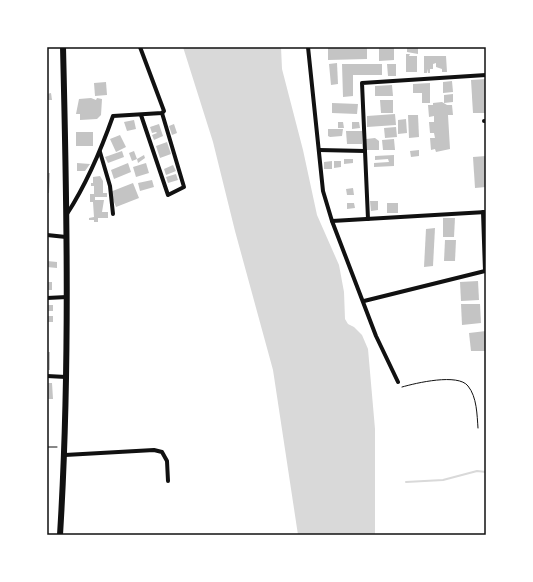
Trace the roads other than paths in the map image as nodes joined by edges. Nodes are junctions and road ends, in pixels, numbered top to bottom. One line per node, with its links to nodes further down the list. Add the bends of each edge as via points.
1 (63, 47): 12 (main road)
2 (140, 47): 5 (street, via 164,106)
3 (308, 47): 7 (street)
4 (486, 74): 8 (street, via 362,83)
5 (162, 114): 6 (street); 6 (street, via 184,187 168,195)
6 (141, 115): 9 (street, via 113,116)
7 (319, 150): 8 (street); 14 (street, via 323,191)
8 (365, 151): 13 (street)
9 (100, 152): 11 (street, via 110,186); 12 (street)
10 (484, 212): 13 (street); 19 (street, via 485,272)
11 (112, 214)
12 (66, 215): 16 (main road)
13 (368, 219): 14 (street)
14 (332, 221): 19 (street)
15 (47, 235): 16 (street)
16 (66, 237): 17 (main road)
17 (67, 297): 18 (street); 21 (main road)
18 (47, 298)
19 (364, 301): 22 (street, via 376,336)
20 (47, 376): 21 (street)
21 (66, 376): 23 (main road)
22 (398, 382)
23 (65, 455): 24 (street, via 154,450 162,452 167,461); 25 (main road)
24 (168, 481)
25 (60, 535)

